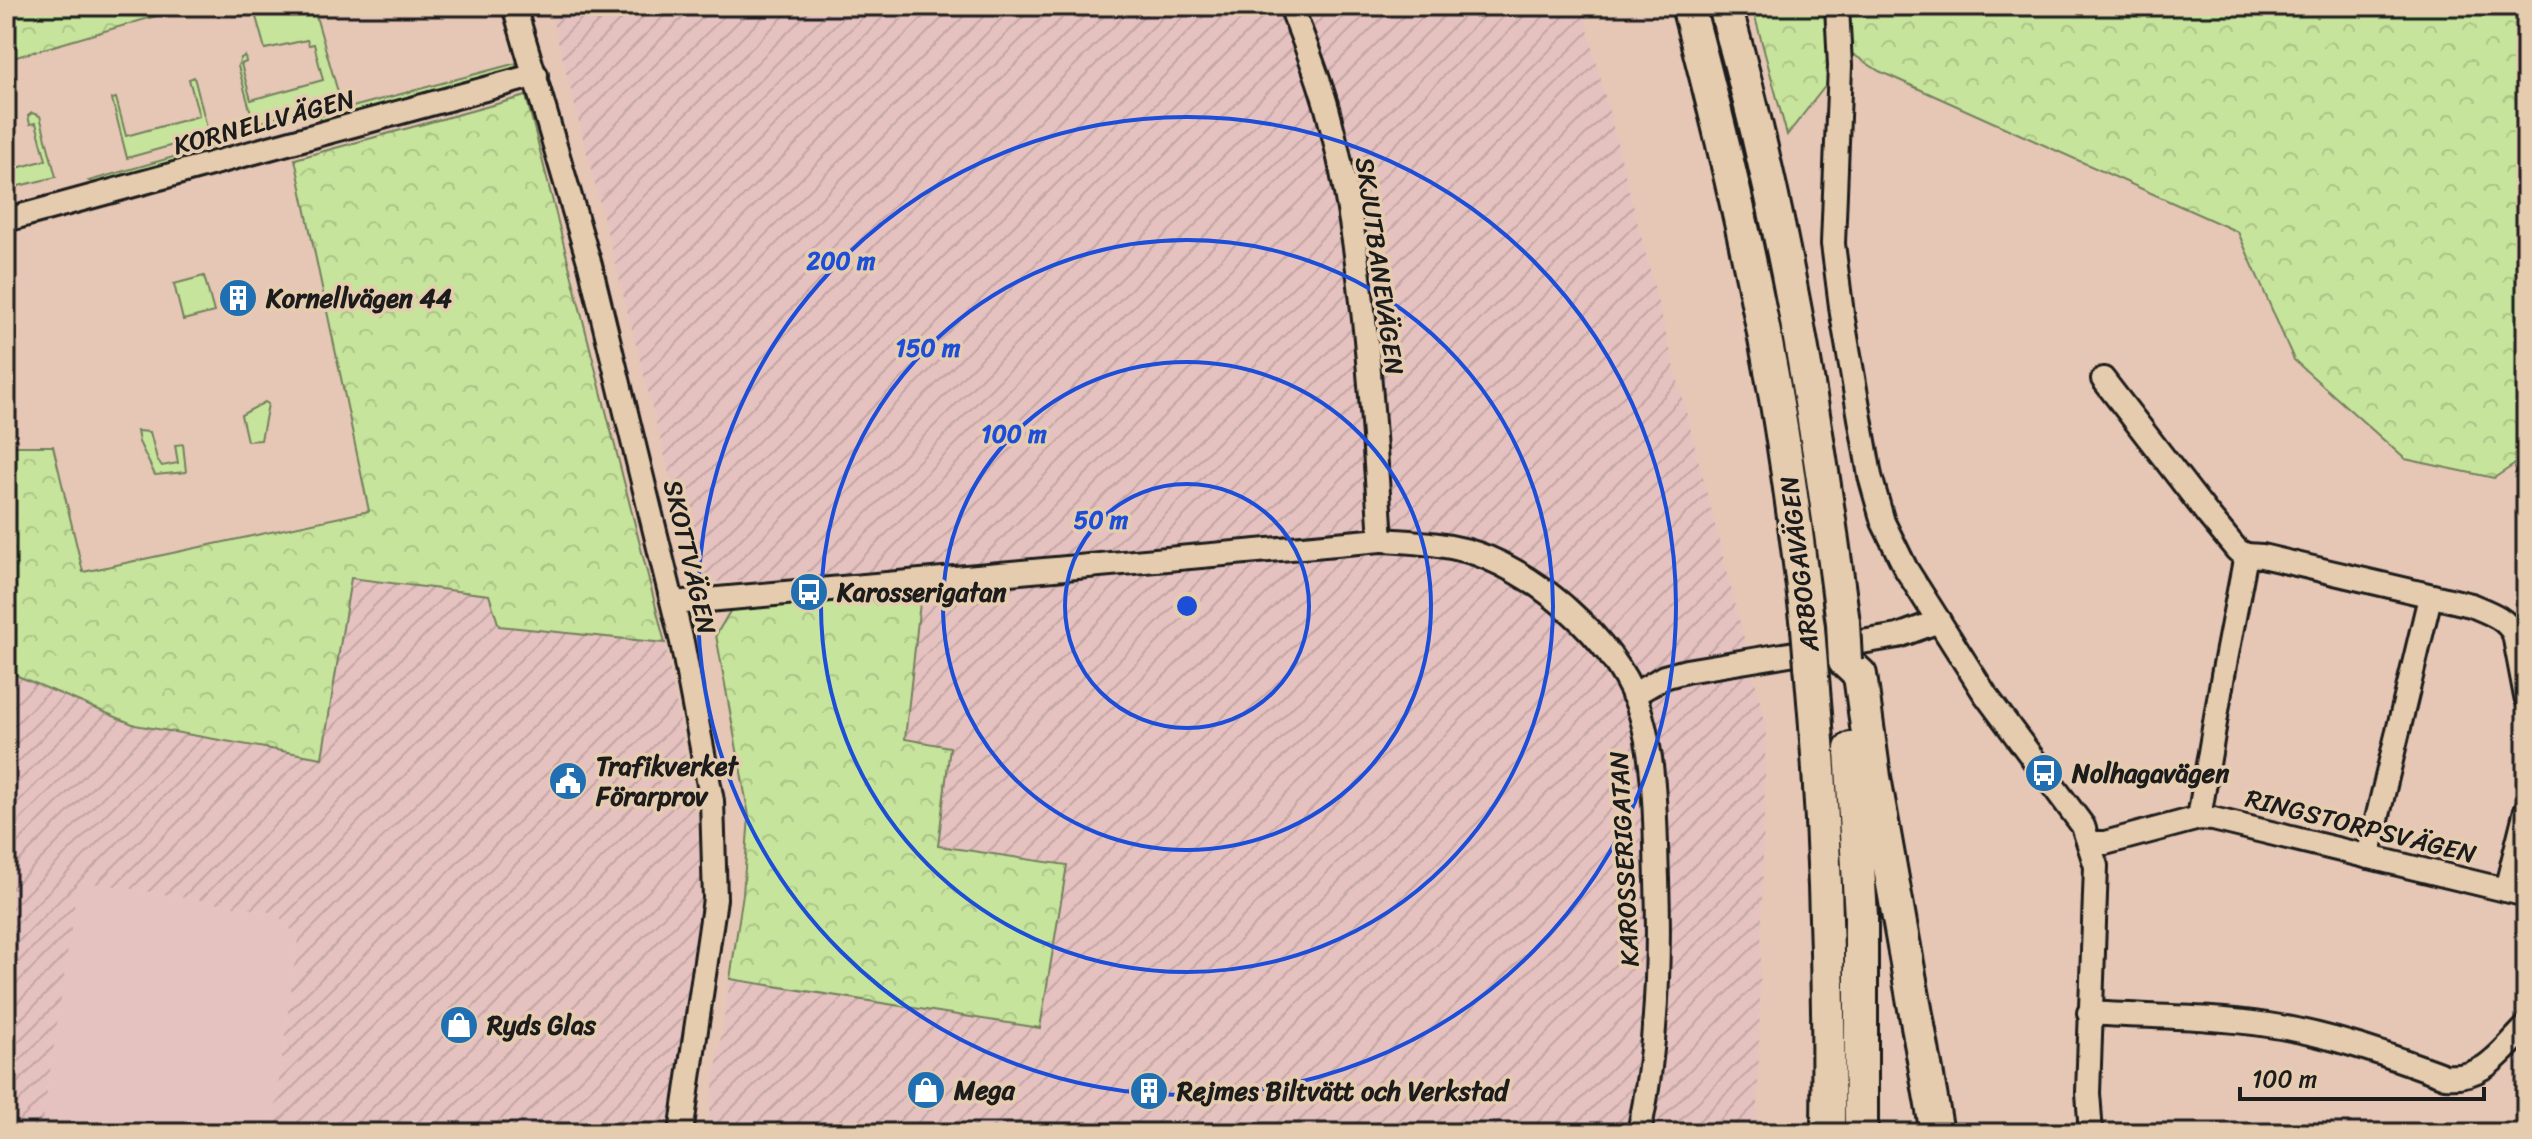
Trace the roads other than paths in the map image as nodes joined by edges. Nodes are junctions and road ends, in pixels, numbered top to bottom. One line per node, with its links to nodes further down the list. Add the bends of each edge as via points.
1 (514, 6): 6 (street, SKOTTVÄGEN)
2 (1291, 6): 9 (street, SKJUTBANEVÄGEN, via 1329,114 1349,210)
3 (1688, 6): 26 (highway, ARBOGAVÄGEN, bridge, via 1755,287 1783,441 1808,628 1827,910)
4 (1725, 6): 14 (highway, ARBOGAVÄGEN, bridge, via 1790,275 1812,399)
5 (1837, 6): 13 (street, via 1840,66 1833,244 1842,314 1883,522)
6 (536, 75): 7 (street, KORNELLVÄGEN); 12 (street, SKOTTVÄGEN, via 582,233)
7 (6, 220)
8 (2103, 379): 10 (street, via 2218,527)
9 (1381, 540): 12 (street, KAROSSERIGATAN); 15 (street, KAROSSERIGATAN, via 1424,542 1486,557 1534,582 1608,653)
10 (2246, 555): 11 (street); 18 (street)
11 (2430, 597): 16 (street, via 2471,605 2510,625); 20 (street)
12 (673, 603): 24 (street, SKOTTVÄGEN, via 712,801 716,876)
13 (1939, 621): 15 (street, via 1898,636 1686,671); 19 (street)
14 (1845, 661): 27 (highway, ARBOGAVÄGEN, via 1861,917); 28 (highway, via 1860,675)
15 (1633, 695): 25 (street, KAROSSERIGATAN, via 1651,764 1658,913 1653,1053)
16 (2526, 697)
17 (2526, 810): 21 (street)
18 (2199, 818): 19 (street, RINGSTORPSVÄGEN); 20 (street, RINGSTORPSVÄGEN)
19 (2090, 843): 22 (street, via 2096,866)
20 (2368, 857): 21 (street, RINGSTORPSVÄGEN)
21 (2516, 893)
22 (2089, 1013): 23 (street, via 2272,1026 2349,1043 2460,1078 2474,1075 2495,1059); 29 (street)
23 (2526, 1027)
24 (681, 1133)
25 (1639, 1133)
26 (1828, 1133)
27 (1861, 1133)
28 (1937, 1133)
29 (2091, 1133)

